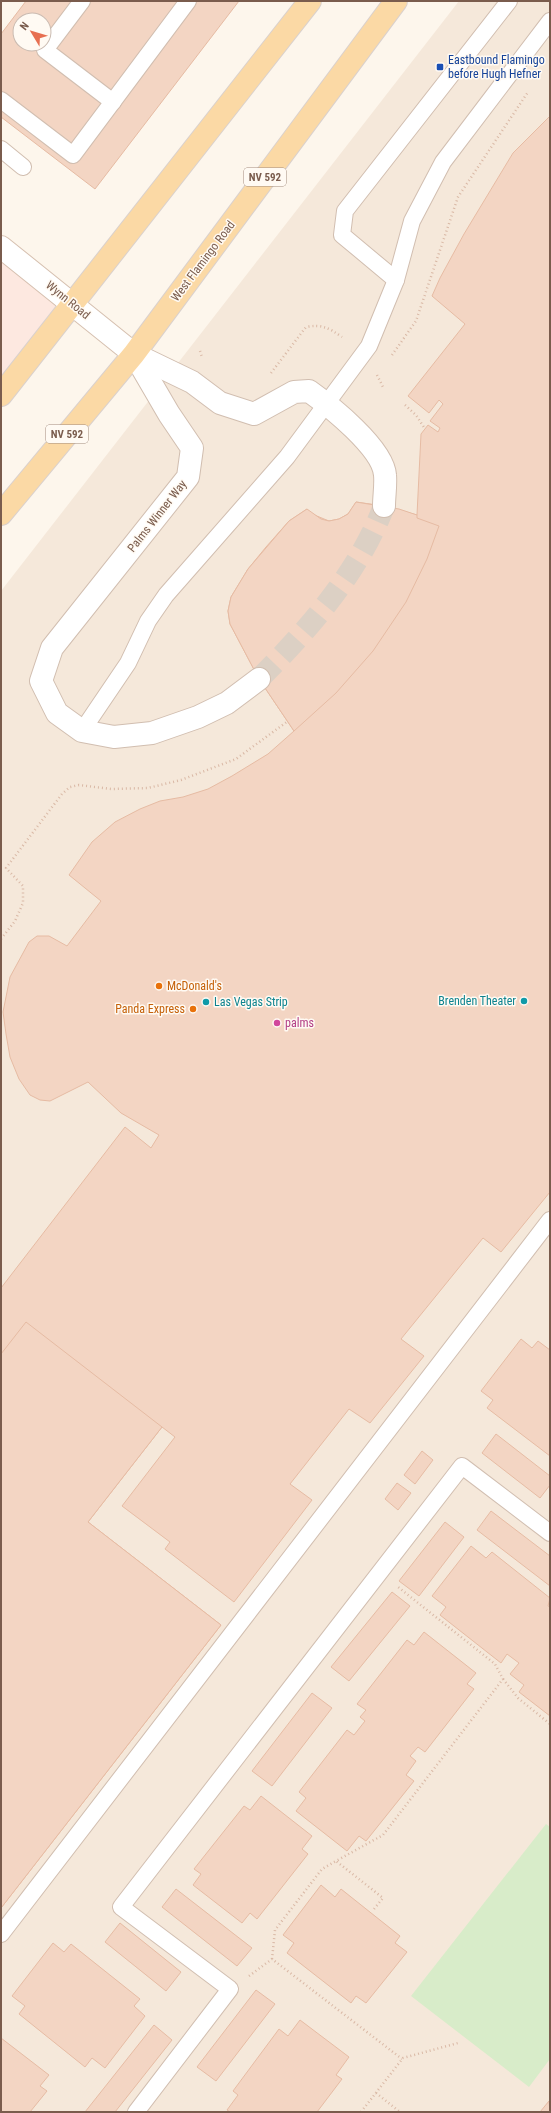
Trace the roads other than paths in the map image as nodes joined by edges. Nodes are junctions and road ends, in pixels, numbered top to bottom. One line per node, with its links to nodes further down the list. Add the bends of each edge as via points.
1 (82, 1): 8 (lane, via 45,50)
2 (188, 1): 8 (lane)
3 (310, 1): 13 (main road)
4 (396, 1): 14 (main road, West Flamingo Road / NV 592)
5 (509, 1): 12 (lane, via 344,211 342,234)
6 (550, 21): 12 (lane, via 443,162 412,221)
7 (1, 100): 8 (lane, via 73,155)
8 (113, 102)
9 (1, 149): 10 (lane)
10 (23, 167)
11 (1, 247): 13 (street, Wynn Road)
12 (396, 280): 16 (lane, via 369,346)
13 (73, 303): 14 (street, Wynn Road); 15 (main road)
14 (134, 354): 16 (street, via 192,382 220,402 254,414 294,392 309,391); 18 (main road, West Flamingo Road / NV 592); 20 (street, Palms Winner Way, via 192,448 188,477 52,648 41,681 58,713)
15 (1, 396)
16 (327, 404): 17 (street, via 374,450 385,473); 20 (lane, via 287,457 166,595 148,621 128,663)
17 (384, 506)
18 (1, 514)
19 (259, 679): 20 (street, Palms Winner Way, via 227,702 198,717 152,733 114,737)
20 (82, 731)
21 (550, 1220): 23 (lane)
22 (550, 1533): 24 (lane, via 462,1466 121,1907 230,1989)
23 (1, 1934)
24 (136, 2112)

